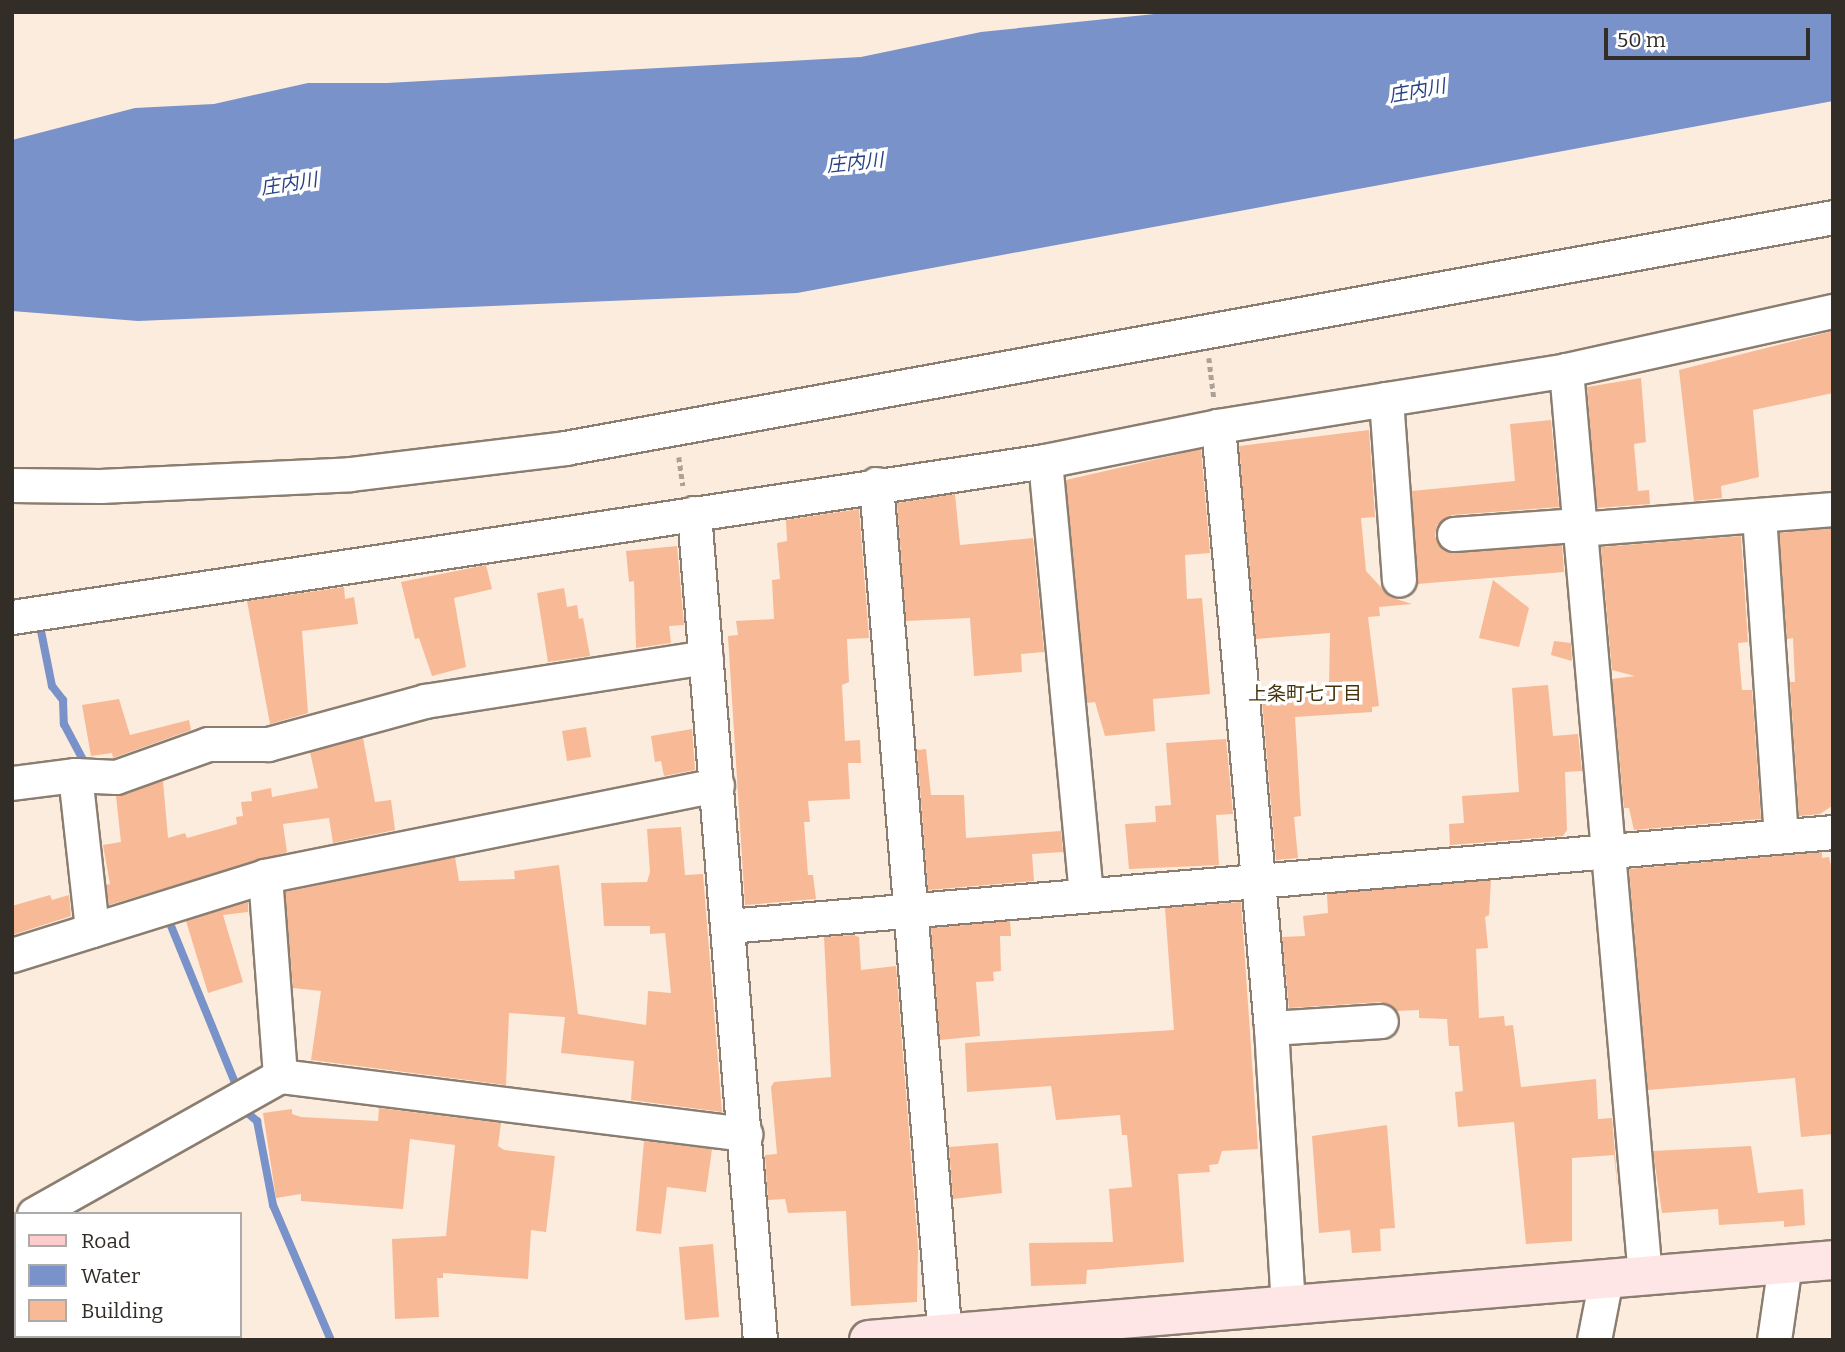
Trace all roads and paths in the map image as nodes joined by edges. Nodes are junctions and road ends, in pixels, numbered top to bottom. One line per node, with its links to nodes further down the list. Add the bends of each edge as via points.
1 (1833, 217): 3 (street)
2 (1833, 311): 4 (street)
3 (1206, 333): 6 (path); 7 (street)
4 (1566, 370): 5 (street); 14 (street)
5 (1386, 400): 6 (street); 16 (street)
6 (1218, 426): 8 (street); 26 (street)
7 (675, 428): 10 (street, via 565,449 351,474); 12 (path)
8 (1045, 461): 9 (street); 27 (street)
9 (876, 484): 12 (street); 28 (street)
10 (12, 485)
11 (1833, 509): 13 (street)
12 (690, 514): 17 (street); 18 (street)
13 (1759, 516): 14 (street); 23 (street)
14 (1578, 527): 15 (street); 24 (street)
15 (1454, 534)
16 (1399, 580)
17 (12, 617)
18 (706, 657): 19 (street, via 425,701 268,744 208,744 116,777); 21 (street)
19 (75, 775): 20 (street); 30 (street)
20 (12, 783)
21 (717, 785): 25 (street); 29 (street)
22 (1833, 832): 23 (street)
23 (1780, 836): 24 (street)
24 (1606, 851): 26 (street); 39 (street)
25 (265, 876): 30 (street); 34 (street)
26 (1258, 881): 27 (street); 33 (street)
27 (1086, 894): 28 (street)
28 (907, 910): 29 (street); 43 (street)
29 (728, 926): 35 (street)
30 (92, 930): 31 (street)
31 (12, 955)
32 (1381, 1021): 33 (street)
33 (1271, 1028): 41 (street)
34 (280, 1076): 35 (street); 36 (street)
35 (745, 1134): 44 (street)
36 (37, 1212)
37 (1833, 1260): 38 (street)
38 (1785, 1264): 39 (street); 47 (street)
39 (1645, 1276): 40 (street)
40 (1606, 1279): 41 (street); 46 (street)
41 (1288, 1305): 42 (street)
42 (1156, 1328): 43 (street)
43 (945, 1337): 45 (street)
44 (760, 1340)
45 (869, 1340)
46 (1594, 1340)
47 (1774, 1340)

